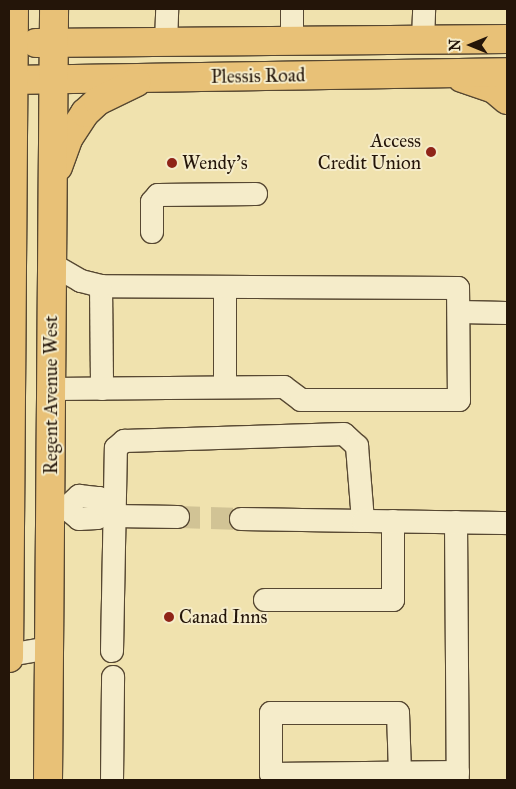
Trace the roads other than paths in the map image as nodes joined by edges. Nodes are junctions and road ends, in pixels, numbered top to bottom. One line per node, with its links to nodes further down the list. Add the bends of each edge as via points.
1 (14, 9): 8 (main road, Regent Avenue West)
2 (54, 9): 10 (main road, Regent Avenue West)
3 (167, 9): 11 (street)
4 (292, 9): 7 (street)
5 (424, 9): 9 (street)
6 (507, 39): 9 (main road, Plessis Road)
7 (292, 41): 9 (main road, Plessis Road); 11 (main road, Plessis Road)
8 (11, 42): 10 (main road, Plessis Road); 16 (main road, Regent Avenue West)
9 (423, 42)
10 (54, 44): 11 (main road, Plessis Road); 14 (main road, Regent Avenue West)
11 (166, 44)
12 (507, 72): 13 (main road, Plessis Road)
13 (446, 73): 15 (main road, Plessis Road); 17 (main road, via 494,89)
14 (54, 78): 15 (main road, Plessis Road); 16 (main road, Plessis Road); 18 (main road, Regent Avenue West)
15 (148, 78): 18 (main road, via 114,92 85,113 68,139)
16 (10, 80): 19 (main road, Regent Avenue West)
17 (507, 100)
18 (52, 181): 22 (main road, Regent Avenue West)
19 (11, 184): 30 (main road, Regent Avenue West)
20 (256, 194): 21 (street, via 158,195 152,202)
21 (152, 232)
22 (52, 264): 23 (street, via 81,281); 29 (main road, Regent Avenue West)
23 (101, 286): 24 (street); 28 (street)
24 (225, 287): 25 (street, via 458,288); 27 (street)
25 (458, 312): 26 (street); 27 (street, via 459,400 301,400 284,387)
26 (507, 313)
27 (225, 387): 28 (street)
28 (102, 388): 29 (street)
29 (51, 389): 31 (main road, Regent Avenue West)
30 (10, 490): 31 (main road); 42 (main road, Regent Avenue West)
31 (58, 508): 32 (street, via 79,519 97,518); 40 (main road, Regent Avenue West)
32 (111, 509): 33 (street); 35 (street, via 116,448 124,441 344,434 357,446); 41 (street)
33 (178, 517)
34 (241, 518): 35 (street)
35 (363, 521): 36 (street)
36 (393, 521): 37 (street); 39 (street, via 393,600)
37 (456, 522): 38 (street); 45 (street)
38 (507, 523)
39 (264, 600)
40 (48, 648): 42 (street); 47 (main road, Regent Avenue West)
41 (112, 651)
42 (9, 657)
43 (112, 677): 48 (street)
44 (400, 772): 45 (street); 46 (street); 46 (street, via 398,713 271,713)
45 (458, 776)
46 (271, 777)
47 (48, 780)
48 (112, 780)

